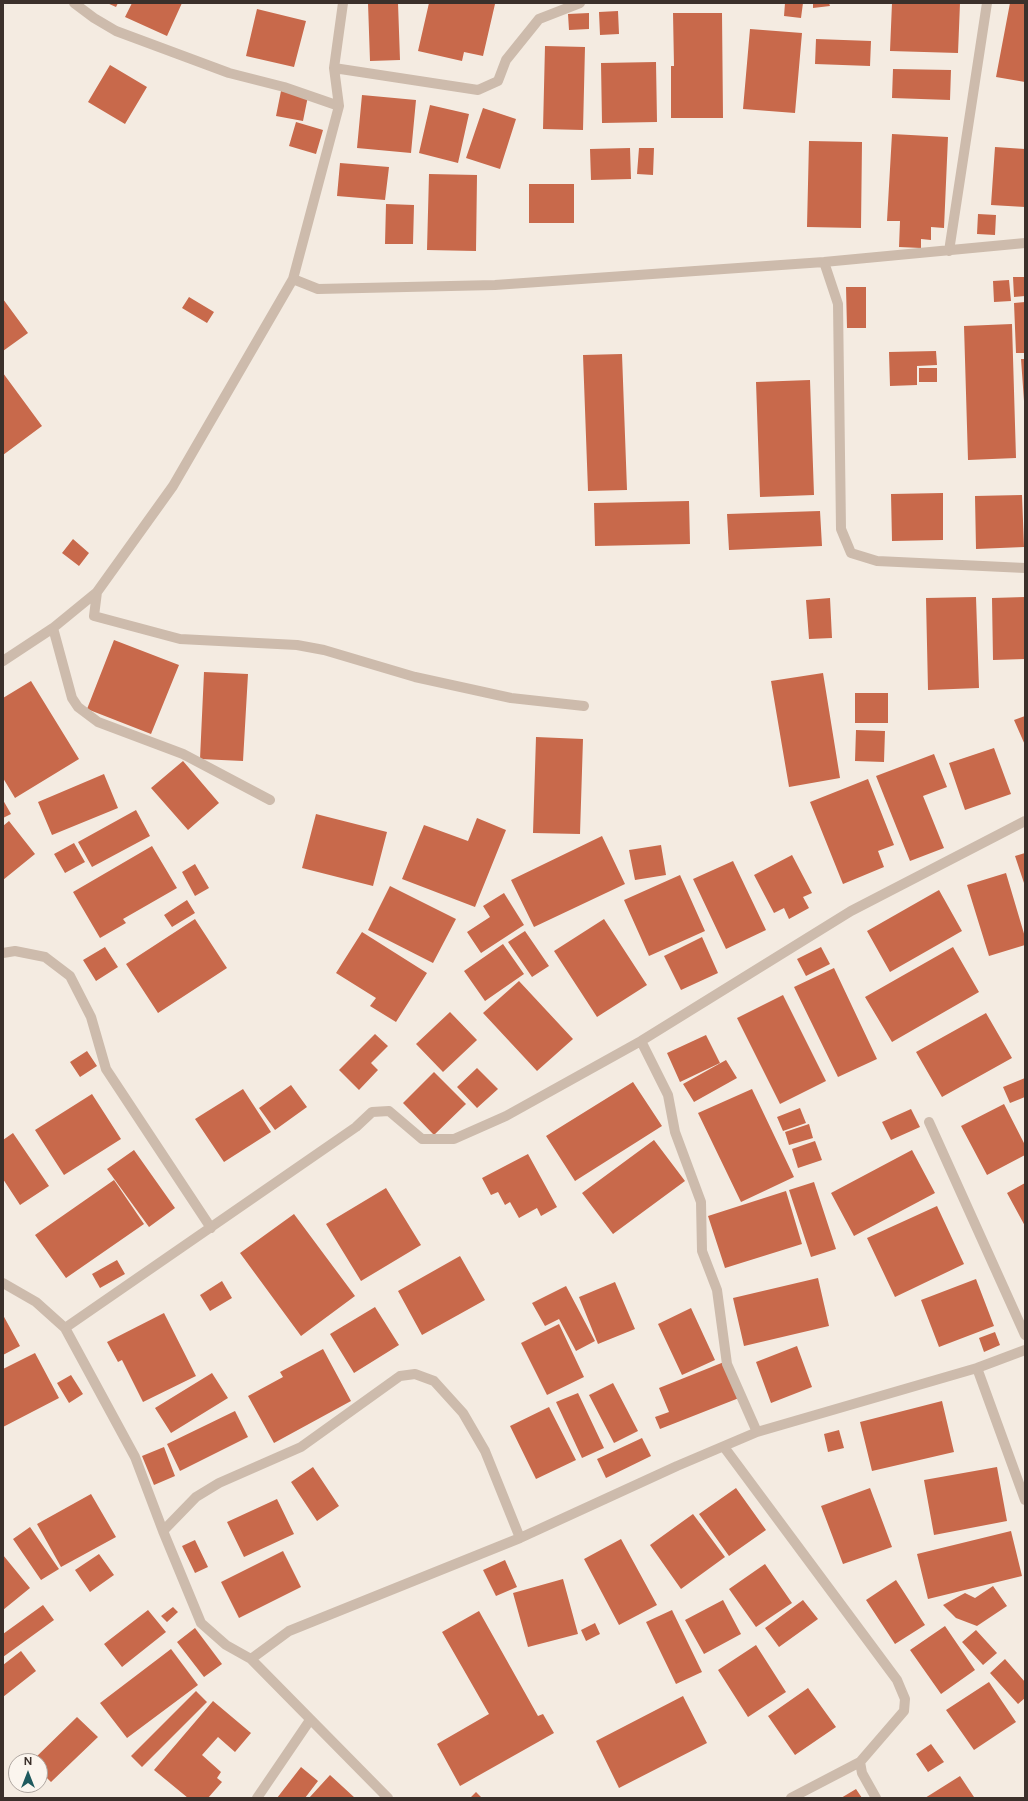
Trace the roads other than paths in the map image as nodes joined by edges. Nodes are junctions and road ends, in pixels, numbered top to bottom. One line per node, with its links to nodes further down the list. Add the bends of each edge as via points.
1 (74, 3): 6 (street, via 116,31 229,73 284,86)
2 (343, 3): 5 (street)
3 (580, 3): 5 (street, via 539,19 506,60 498,81 478,90)
4 (987, 3): 8 (street)
5 (334, 68): 6 (street)
6 (338, 106): 10 (street)
7 (1025, 243): 8 (street)
8 (949, 251): 9 (street)
9 (824, 262): 10 (street, via 495,285 318,290); 11 (street, via 838,304 841,529 851,553 876,562)
10 (293, 279): 12 (street, via 173,486)
11 (1025, 568)
12 (98, 592): 13 (street); 15 (street, via 94,616 180,640 297,645 324,650 415,677 511,698)
13 (53, 628): 14 (street); 16 (street, via 72,698 78,707 98,722 183,754)
14 (3, 661)
15 (584, 706)
16 (270, 800)
17 (1025, 822): 19 (street, via 851,910)
18 (3, 953): 21 (street, via 15,951 45,957 70,976 91,1017 106,1069)
19 (641, 1041): 21 (street, via 506,1116 454,1139 422,1139 389,1111 372,1112 356,1127); 27 (street, via 668,1095 675,1132 701,1202 702,1251 717,1290 727,1364)
20 (929, 1122): 24 (street)
21 (211, 1228): 23 (street)
22 (3, 1283): 23 (street, via 36,1302)
23 (65, 1328): 30 (street, via 135,1457)
24 (1025, 1334)
25 (1025, 1350): 26 (street)
26 (977, 1368): 27 (street); 29 (street)
27 (757, 1432): 28 (street)
28 (724, 1446): 31 (street); 34 (street, via 897,1680 905,1699 904,1711)
29 (1025, 1500)
30 (163, 1531): 31 (street, via 196,1497 219,1483 300,1447 400,1376 415,1374 434,1381 463,1413 485,1451); 32 (street, via 201,1623 226,1645)
31 (520, 1538): 32 (street, via 289,1631)
32 (251, 1659): 33 (street)
33 (310, 1720): 35 (street); 36 (street)
34 (860, 1762): 37 (street); 38 (street, via 862,1773)
35 (257, 1798)
36 (388, 1798)
37 (791, 1798)
38 (876, 1798)

